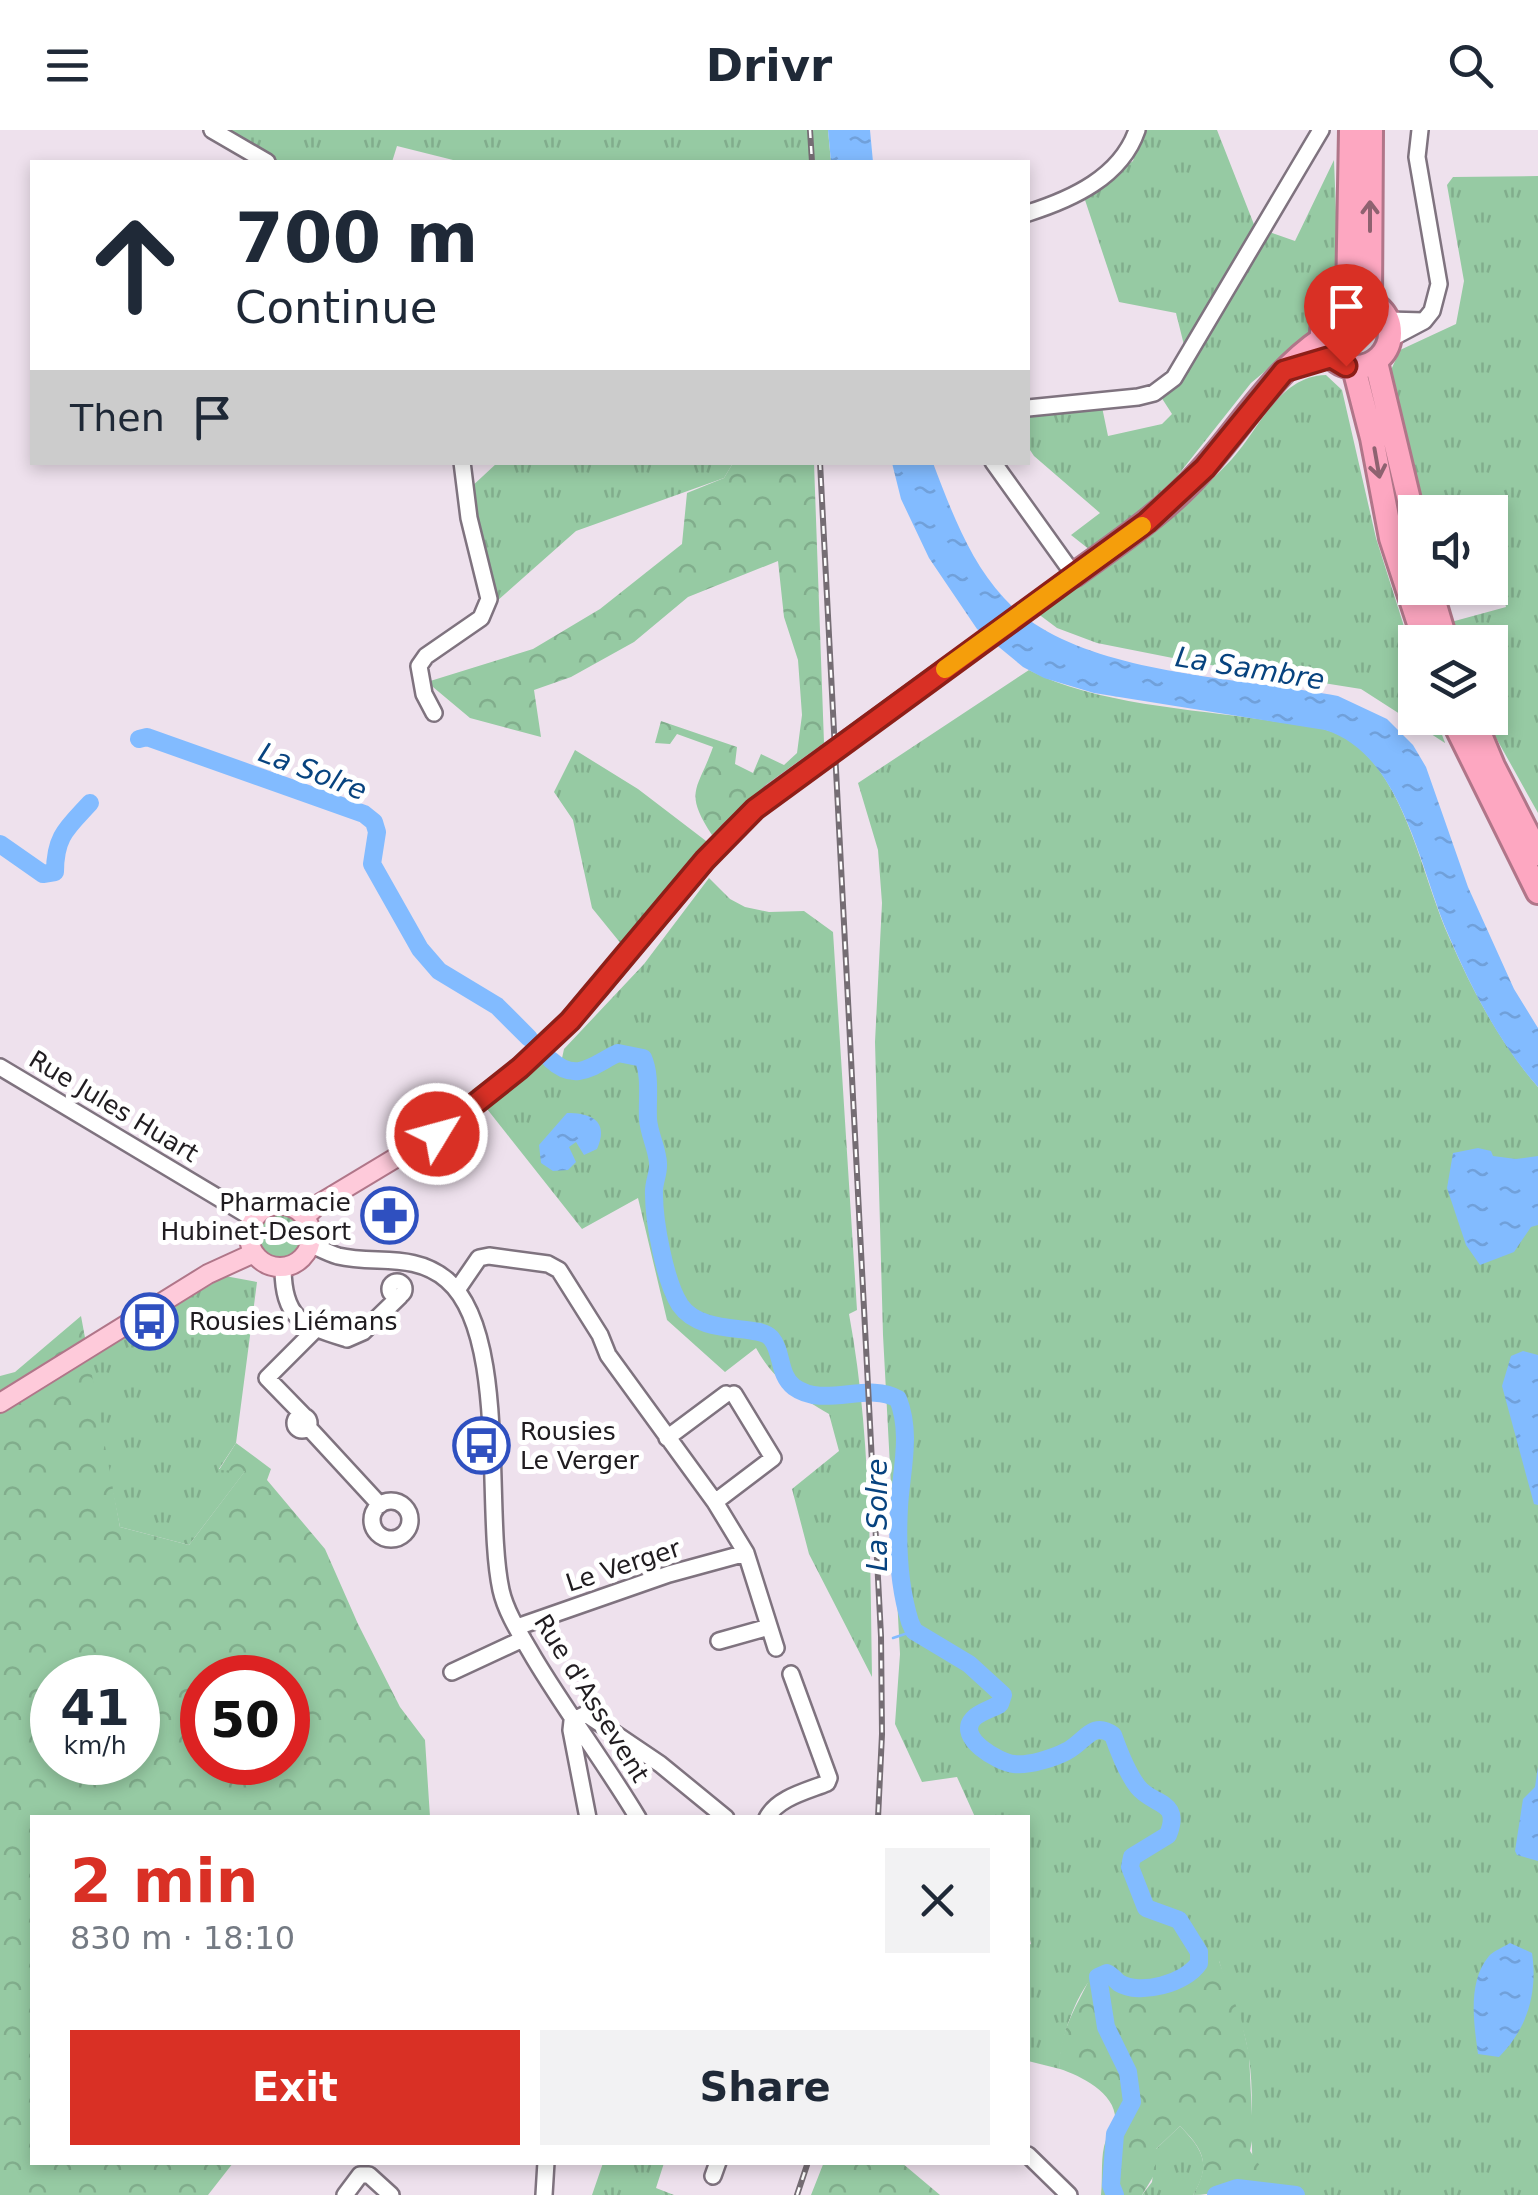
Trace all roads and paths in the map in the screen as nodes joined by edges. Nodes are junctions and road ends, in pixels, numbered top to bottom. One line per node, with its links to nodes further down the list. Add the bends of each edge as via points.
1 (212, 130): 7 (street)
2 (1137, 130): 8 (street, via 1119,164 1104,176)
3 (1321, 130): 13 (street, via 1174,378 1138,397)
4 (1350, 130): 9 (highway)
5 (1371, 130): 9 (highway, one-way to 5)
6 (1420, 130): 10 (street, via 1417,157 1439,284 1424,320)
7 (264, 160)
8 (1030, 212)
9 (1359, 301): 10 (highway, via 1379,308); 11 (highway, via 1330,310 1322,329)
10 (1388, 330): 12 (highway, via 1383,355)
11 (1326, 348): 12 (highway); 17 (highway, via 1284,371 1205,468 1147,522)
12 (1365, 365): 16 (highway); 18 (highway, one-way to 18, via 1390,538)
13 (1030, 408)
14 (462, 465): 19 (street, via 489,599 480,618 419,666)
15 (995, 465): 17 (street)
16 (1406, 495)
17 (1074, 575): 25 (main road, bridge, via 763,802 718,844 599,989 532,1058 437,1134)
18 (1419, 625)
19 (434, 713)
20 (1460, 735): 23 (highway)
21 (1480, 735): 22 (highway)
22 (1538, 854)
23 (1538, 892)
24 (0, 1067): 26 (street, Rue Jules Huart)
25 (304, 1217): 26 (main road, via 280,1205); 27 (main road)
26 (254, 1219): 28 (main road)
27 (310, 1244): 29 (main road, via 298,1261); 30 (street, via 338,1256 410,1262)
28 (254, 1253): 29 (main road); 33 (main road, via 208,1274)
29 (283, 1267): 32 (street, via 290,1307)
30 (457, 1290): 34 (street, via 479,1258 489,1256 539,1260 559,1270); 39 (street, Rue d'Assevent, via 480,1347 500,1588)
31 (400, 1296): 32 (street, via 355,1338)
32 (316, 1329): 36 (street, via 267,1378)
33 (0, 1403)
34 (667, 1438): 35 (street); 35 (street, via 730,1394 773,1458)
35 (715, 1502): 37 (street)
36 (380, 1505)
37 (746, 1553): 38 (street); 39 (street, Le Verger, via 669,1574)
38 (769, 1627): 40 (street); 41 (street)
39 (520, 1633): 42 (street, Le Verger); 44 (street, Rue d'Assevent)
40 (719, 1641)
41 (776, 1648)
42 (452, 1672)
43 (790, 1674): 48 (street, via 828,1778)
44 (572, 1721): 45 (street); 46 (street, Rue d'Assevent); 47 (street, via 586,1714 604,1724)
45 (587, 1815)
46 (636, 1815)
47 (722, 1815)
48 (768, 1815)
49 (1030, 2157): 54 (street)
50 (546, 2168): 53 (street)
51 (345, 2195): 52 (street, via 360,2175 369,2175)
52 (391, 2195)
53 (544, 2195)
54 (1069, 2195)

